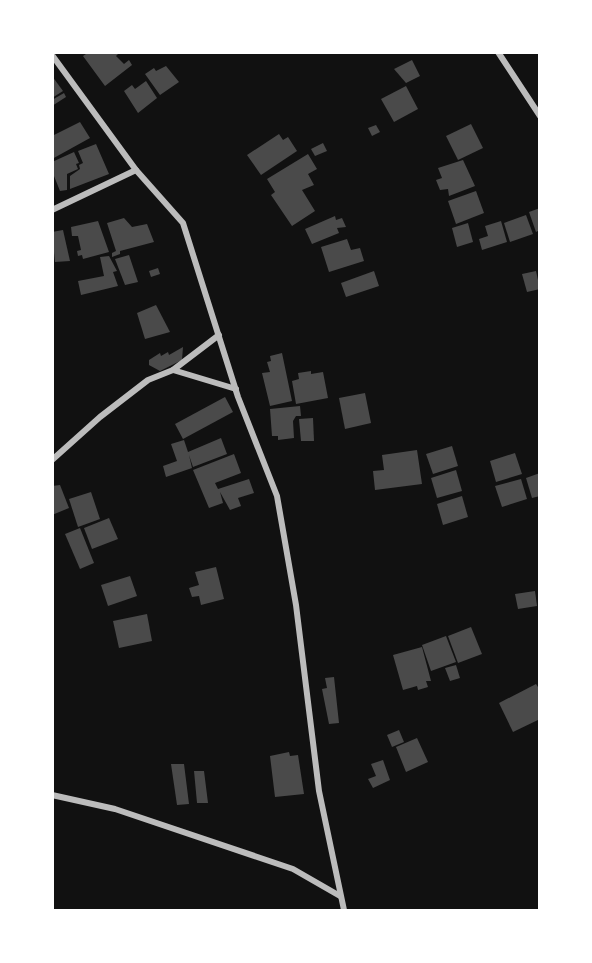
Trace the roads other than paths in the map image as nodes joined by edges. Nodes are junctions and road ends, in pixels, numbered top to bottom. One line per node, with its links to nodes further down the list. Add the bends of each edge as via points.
1 (498, 52): 3 (street)
2 (52, 55): 4 (street)
3 (540, 116)
4 (136, 170): 5 (street); 6 (street, via 183,223)
5 (52, 210)
6 (219, 335): 7 (street); 8 (street)
7 (173, 370): 8 (street); 9 (street, via 148,380)
8 (236, 389): 11 (street, via 277,496 296,605 319,791)
9 (52, 460)
10 (52, 795): 11 (street, via 116,809 293,868)
11 (340, 896): 12 (street)
12 (344, 910)

